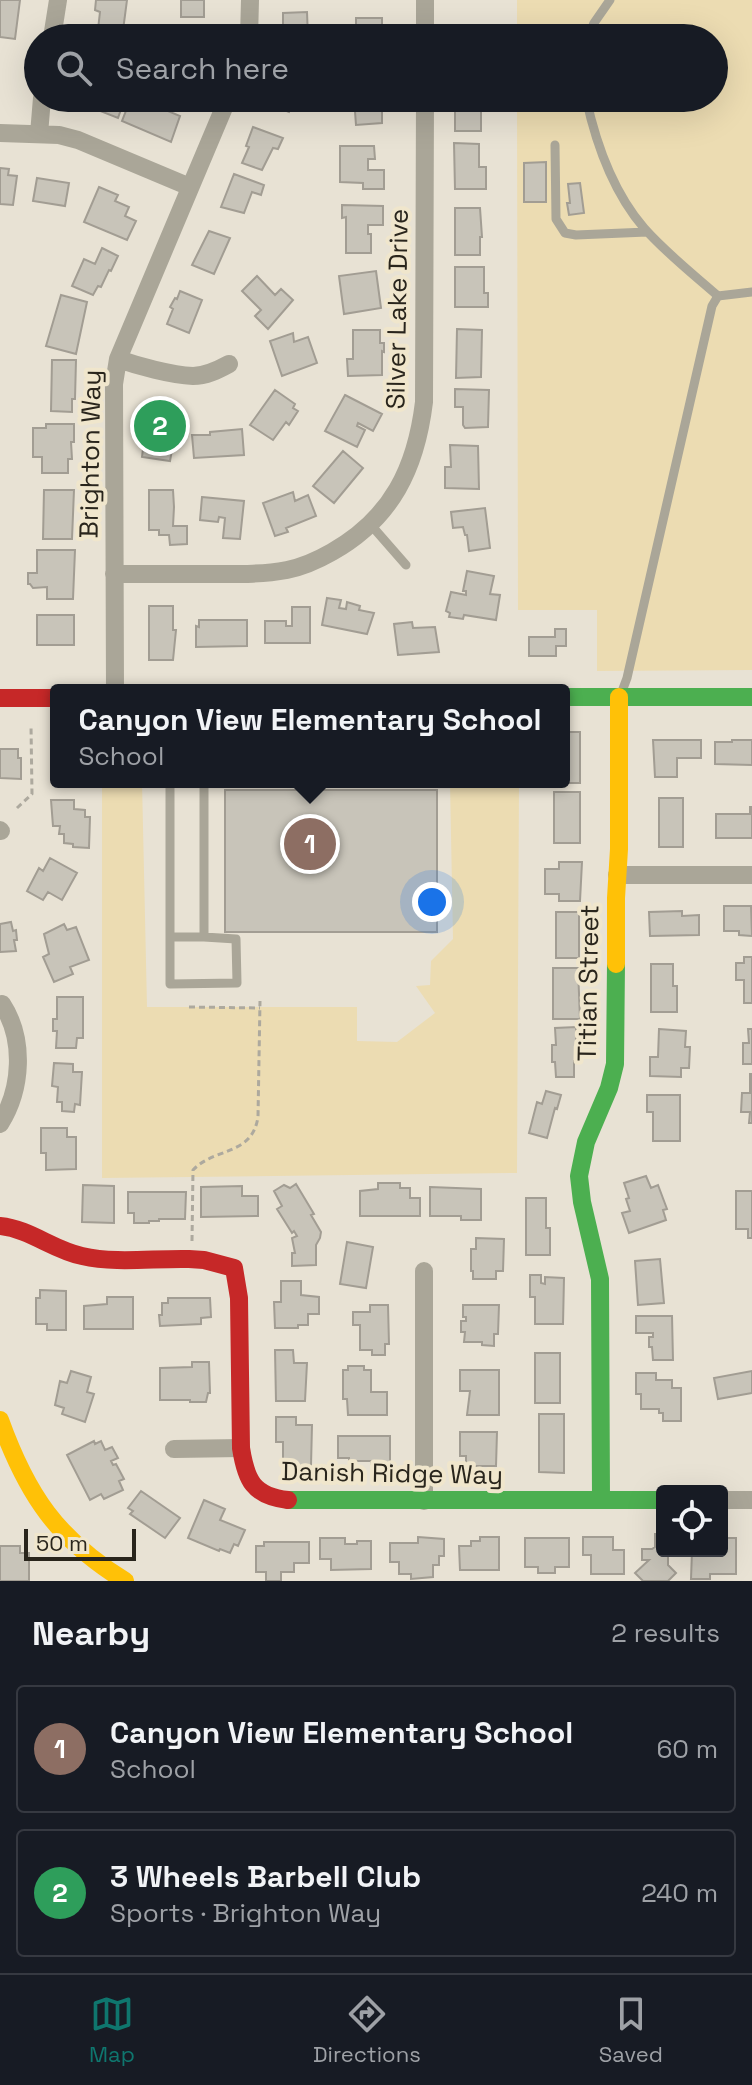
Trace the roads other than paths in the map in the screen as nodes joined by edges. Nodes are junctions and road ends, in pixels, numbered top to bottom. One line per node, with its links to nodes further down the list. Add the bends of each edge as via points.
1 (58, 0): 5 (street)
2 (250, 0): 6 (street)
3 (425, 0): 7 (street)
4 (610, 0): 8 (lane)
5 (54, 24)
6 (249, 24)
7 (425, 24)
8 (594, 24)
9 (41, 112): 14 (street)
10 (222, 112): 16 (street, Brighton Way)
11 (425, 112): 22 (street, Silver Lake Drive, via 420,434 394,497)
12 (590, 112): 17 (lane, via 623,200)
13 (0, 133): 14 (street)
14 (39, 134): 16 (street, via 78,140)
15 (555, 145): 17 (lane, via 556,219 565,233)
16 (190, 187): 20 (street, Brighton Way)
17 (647, 232): 19 (lane)
18 (752, 292): 19 (lane)
19 (718, 296): 27 (lane)
20 (118, 359): 21 (street, via 194,376); 24 (street, Brighton Way)
21 (229, 364)
22 (371, 525): 23 (lane); 24 (street, Silver Lake Drive, via 320,559 290,569 257,574)
23 (406, 565)
24 (114, 574): 25 (street, Brighton Way)
25 (115, 684)
26 (570, 697): 27 (street)
27 (619, 697): 28 (street); 33 (street, Titian Street)
28 (752, 697)
29 (0, 698): 30 (street)
30 (50, 698)
31 (170, 788): 35 (lane)
32 (204, 788): 36 (lane)
33 (617, 875): 34 (street); 44 (street, Titian Street, via 615,1064 582,1149 579,1173 600,1279)
34 (752, 875)
35 (170, 937): 36 (lane); 36 (lane, via 170,984 237,983 236,939)
36 (204, 937)
37 (2, 1004): 38 (street, via 16,1037 17,1082)
38 (0, 1124)
39 (0, 1226): 42 (street, Danish Ridge Way, via 13,1226 81,1257 202,1260 234,1268)
40 (424, 1271): 48 (street)
41 (0, 1420): 49 (street, via 26,1485 44,1513 75,1546)
42 (241, 1448): 43 (street); 48 (street, Danish Ridge Way, via 243,1471 252,1487 278,1500)
43 (174, 1449)
44 (601, 1500): 45 (street, Danish Ridge Way); 48 (street, Danish Ridge Way)
45 (656, 1500)
46 (728, 1500): 47 (street)
47 (752, 1500)
48 (424, 1501)
49 (125, 1581)

